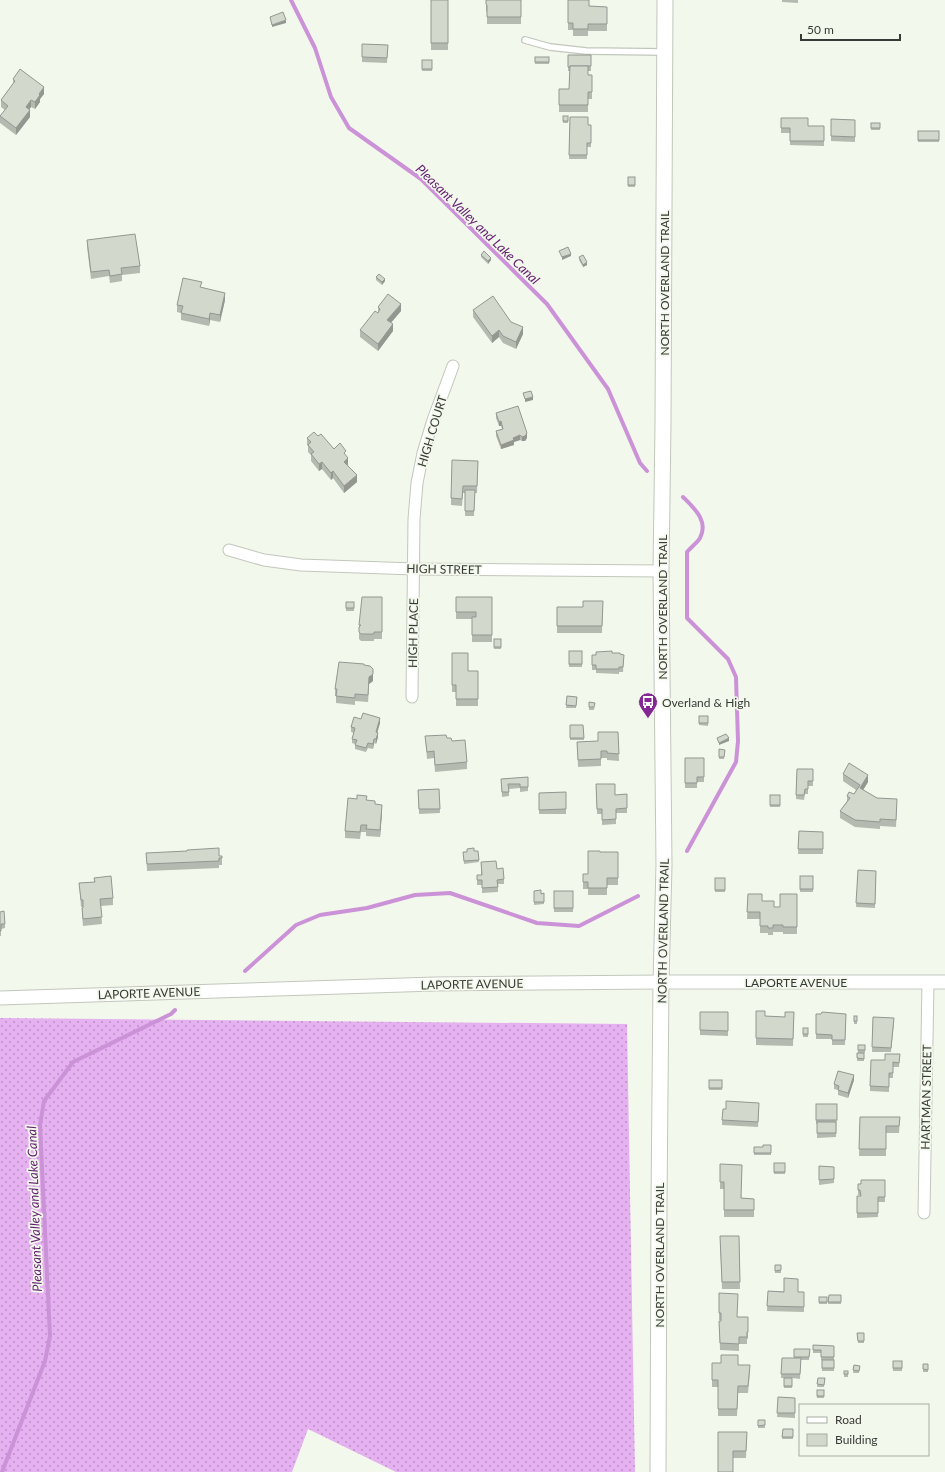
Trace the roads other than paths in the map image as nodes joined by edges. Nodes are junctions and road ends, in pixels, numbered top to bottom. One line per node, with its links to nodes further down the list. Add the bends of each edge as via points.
1 (665, 0): 3 (main road, NORTH OVERLAND TRAIL)
2 (525, 40): 3 (lane, via 550,48)
3 (665, 52): 7 (main road, NORTH OVERLAND TRAIL)
4 (453, 366): 6 (street, HIGH COURT, via 422,453 414,519)
5 (229, 550): 6 (street, HIGH STREET, via 264,560 301,565)
6 (414, 569): 7 (street, HIGH STREET); 8 (street, HIGH PLACE)
7 (661, 571): 9 (main road, NORTH OVERLAND TRAIL, via 664,845)
8 (412, 697)
9 (661, 982): 10 (street, LAPORTE AVENUE); 12 (street, LAPORTE AVENUE, via 435,984); 14 (main road, NORTH OVERLAND TRAIL)
10 (928, 982): 11 (street, LAPORTE AVENUE); 13 (street, HARTMAN STREET)
11 (945, 982)
12 (0, 998)
13 (924, 1213)
14 (658, 1472)

